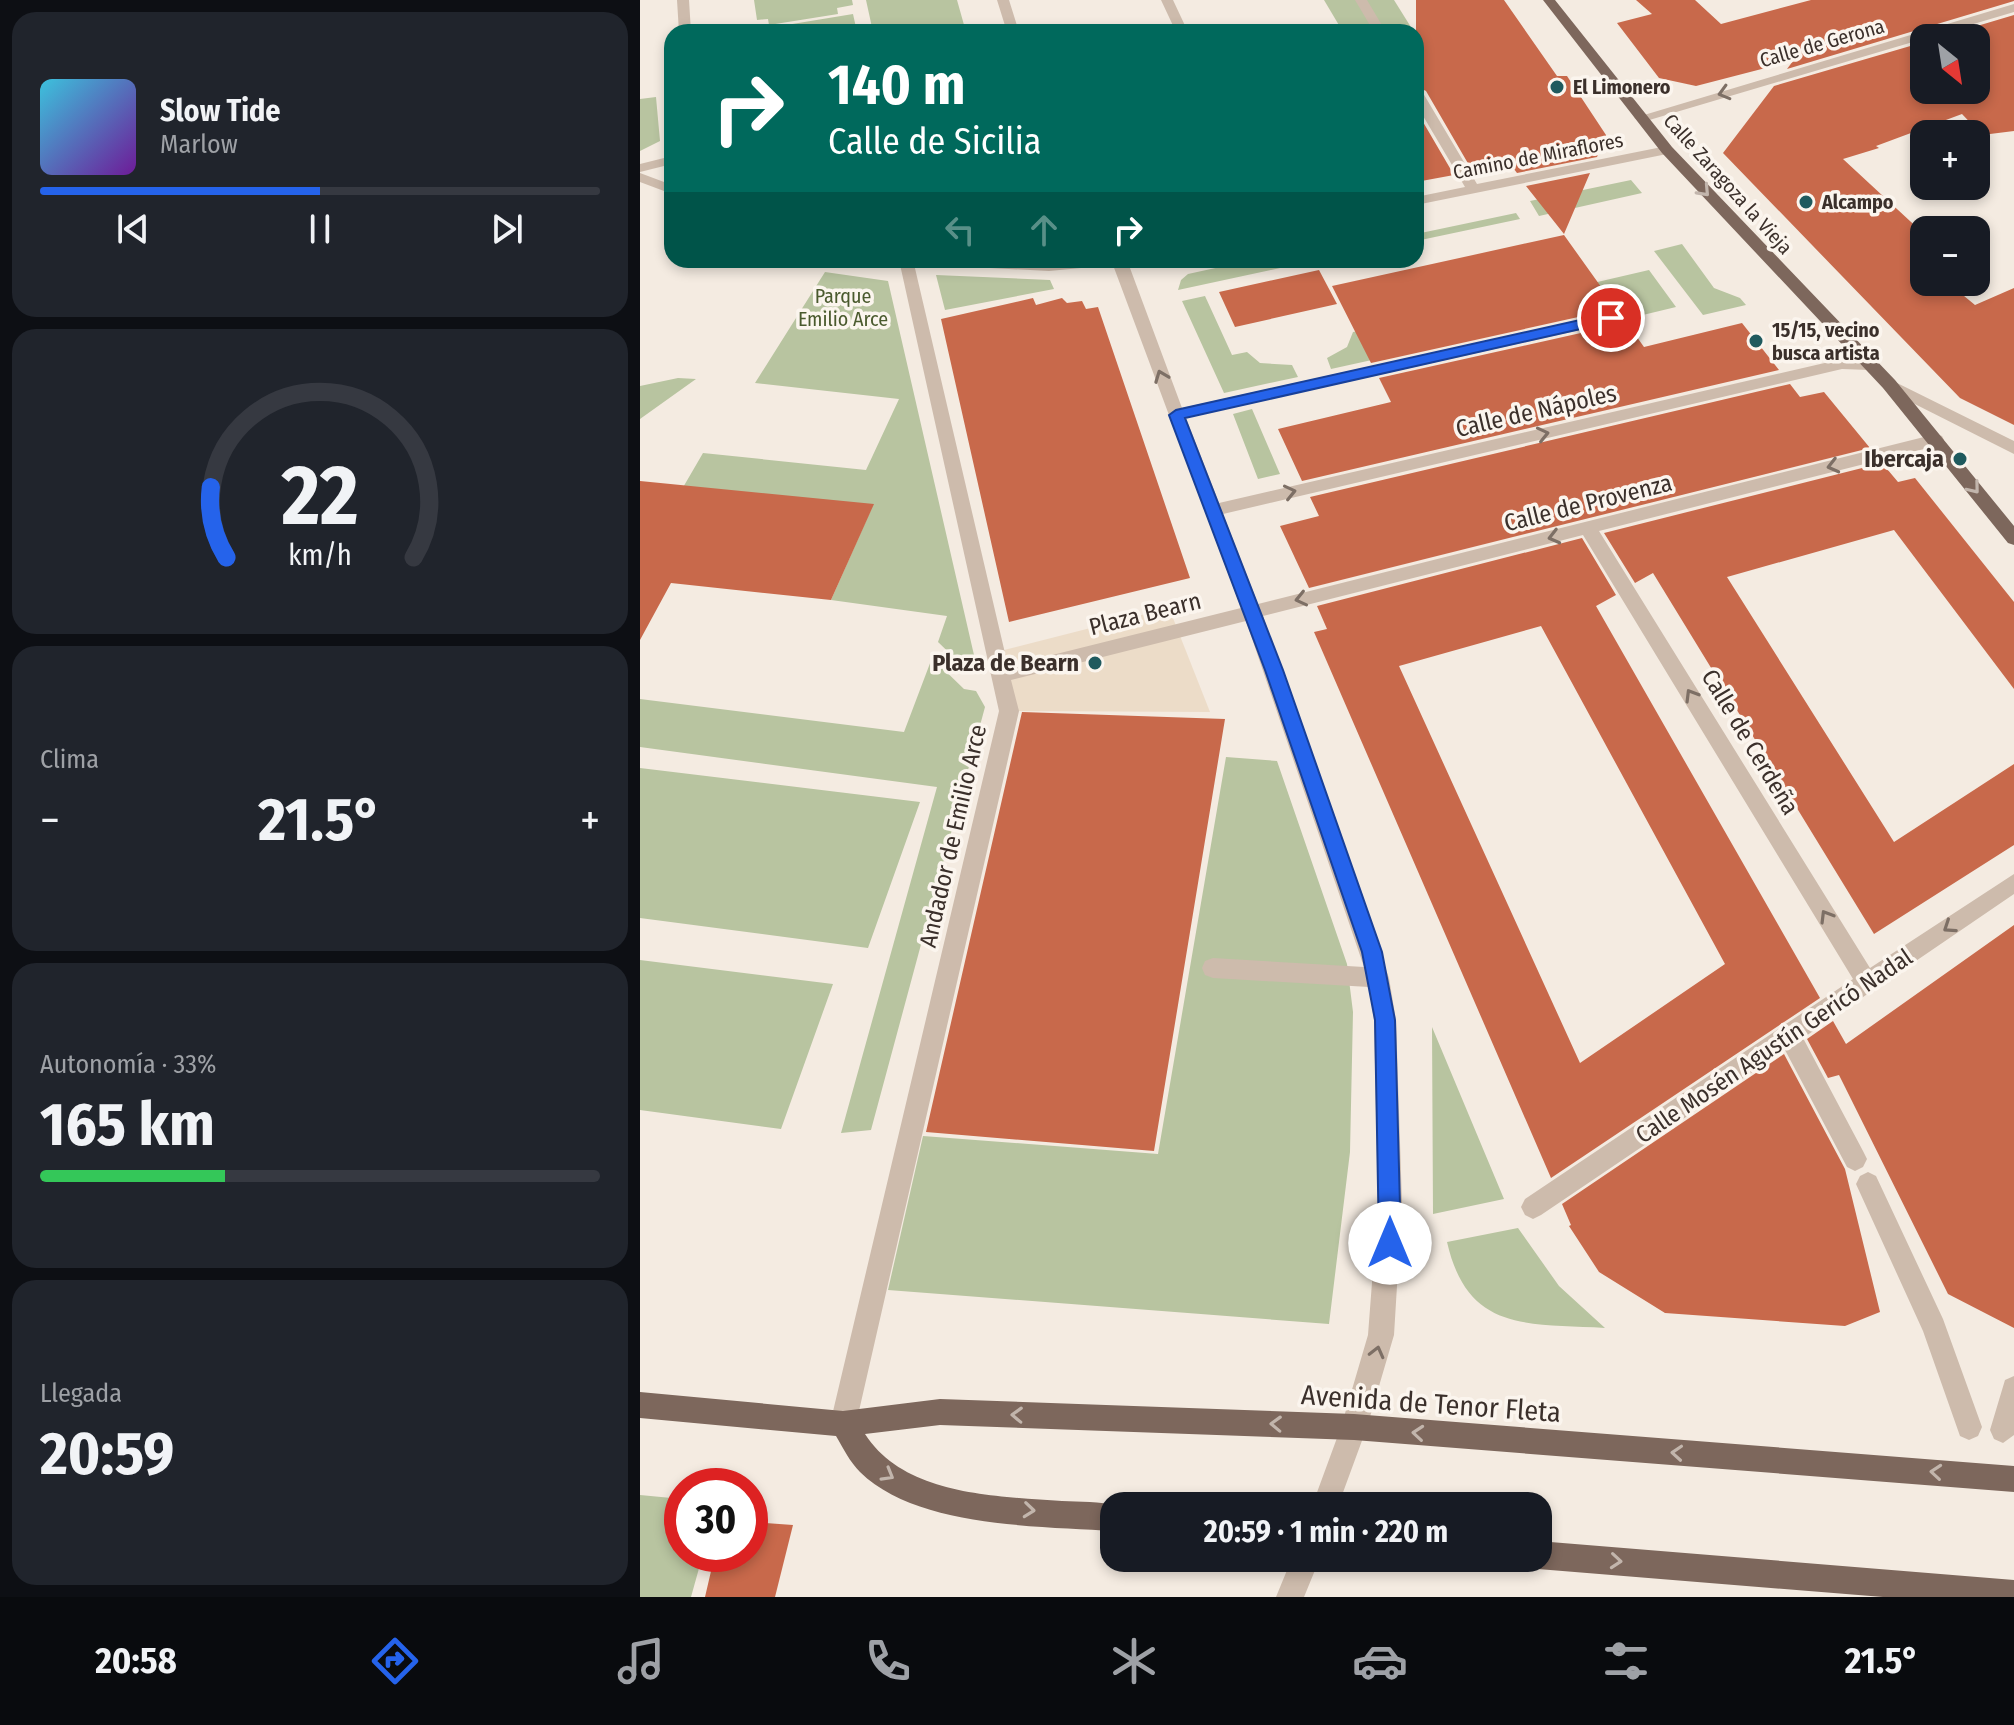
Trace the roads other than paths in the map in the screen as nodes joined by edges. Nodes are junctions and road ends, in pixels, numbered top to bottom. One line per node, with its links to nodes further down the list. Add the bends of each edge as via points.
1 (683, 0): 7 (street)
2 (1003, 0): 8 (street)
3 (1167, 0): 9 (street)
4 (1361, 0): 10 (street)
5 (1549, 0): 12 (main road, Calle Zaragoza la Vieja)
6 (2014, 8): 12 (street, Calle de Gerona, one-way to 12)
7 (684, 24)
8 (1010, 24)
9 (1178, 24)
10 (1375, 24)
11 (1424, 106): 20 (street)
12 (1641, 118): 13 (main road, Calle Zaragoza la Vieja)
13 (1667, 150): 20 (street, Camino de Miraflores); 25 (main road, Calle Zaragoza la Vieja, one-way to 25)
14 (664, 162): 15 (street)
15 (640, 168)
16 (640, 177): 17 (street)
17 (655, 183): 18 (street); 19 (street)
18 (664, 187)
19 (640, 188)
20 (1473, 189): 21 (street, Camino de Miraflores)
21 (1424, 199)
22 (908, 268): 34 (street, Andador de Emilio Arce)
23 (1122, 268): 27 (street, one-way to 23)
24 (1611, 318): 27 (street)
25 (1869, 365): 26 (main road, Calle Zaragoza la Vieja); 30 (street, Calle de Nápoles, one-way to 25, via 1842,364)
26 (1889, 384): 28 (main road, Calle Zaragoza la Vieja); 29 (street)
27 (1176, 415): 30 (street)
28 (1936, 440): 31 (street, Calle de Provenza, one-way to 31); 32 (main road, Calle Zaragoza la Vieja, one-way to 32)
29 (2014, 448)
30 (1214, 510): 33 (street)
31 (1588, 528): 33 (street, Calle de Provenza, one-way to 33); 38 (street, Calle de Cerdeña, one-way to 31)
32 (2014, 538)
33 (1252, 611): 34 (street, Plaza Bearn); 37 (street)
34 (1002, 675): 45 (street, Andador de Emilio Arce, via 1009,711)
35 (2014, 883): 38 (street, Calle Mosén Agustín Gericó Nadal, one-way to 38)
36 (1213, 968): 37 (street)
37 (1378, 978): 46 (street, one-way to 37, via 1379,1348 1390,1243 1385,1020)
38 (1867, 983): 39 (street, Calle Mosén Agustín Gericó Nadal)
39 (1790, 1037): 40 (street); 42 (street, Calle Mosén Agustín Gericó Nadal)
40 (1855, 1159)
41 (1868, 1184): 47 (street, via 1934,1328)
42 (1533, 1207)
43 (2014, 1389): 48 (street)
44 (640, 1405): 45 (main road, Avenida de Tenor Fleta)
45 (843, 1424): 46 (main road, Avenida de Tenor Fleta, one-way to 45, via 940,1412); 51 (main road, one-way to 51, via 872,1465 952,1502)
46 (1354, 1427): 49 (main road, Avenida de Tenor Fleta, one-way to 46); 50 (street)
47 (1969, 1427)
48 (2003, 1430)
49 (2014, 1479)
50 (1330, 1492)
51 (1100, 1517)
52 (1552, 1556): 54 (main road, one-way to 54)
53 (1300, 1572): 55 (street)
54 (2014, 1594)
55 (1290, 1597)

